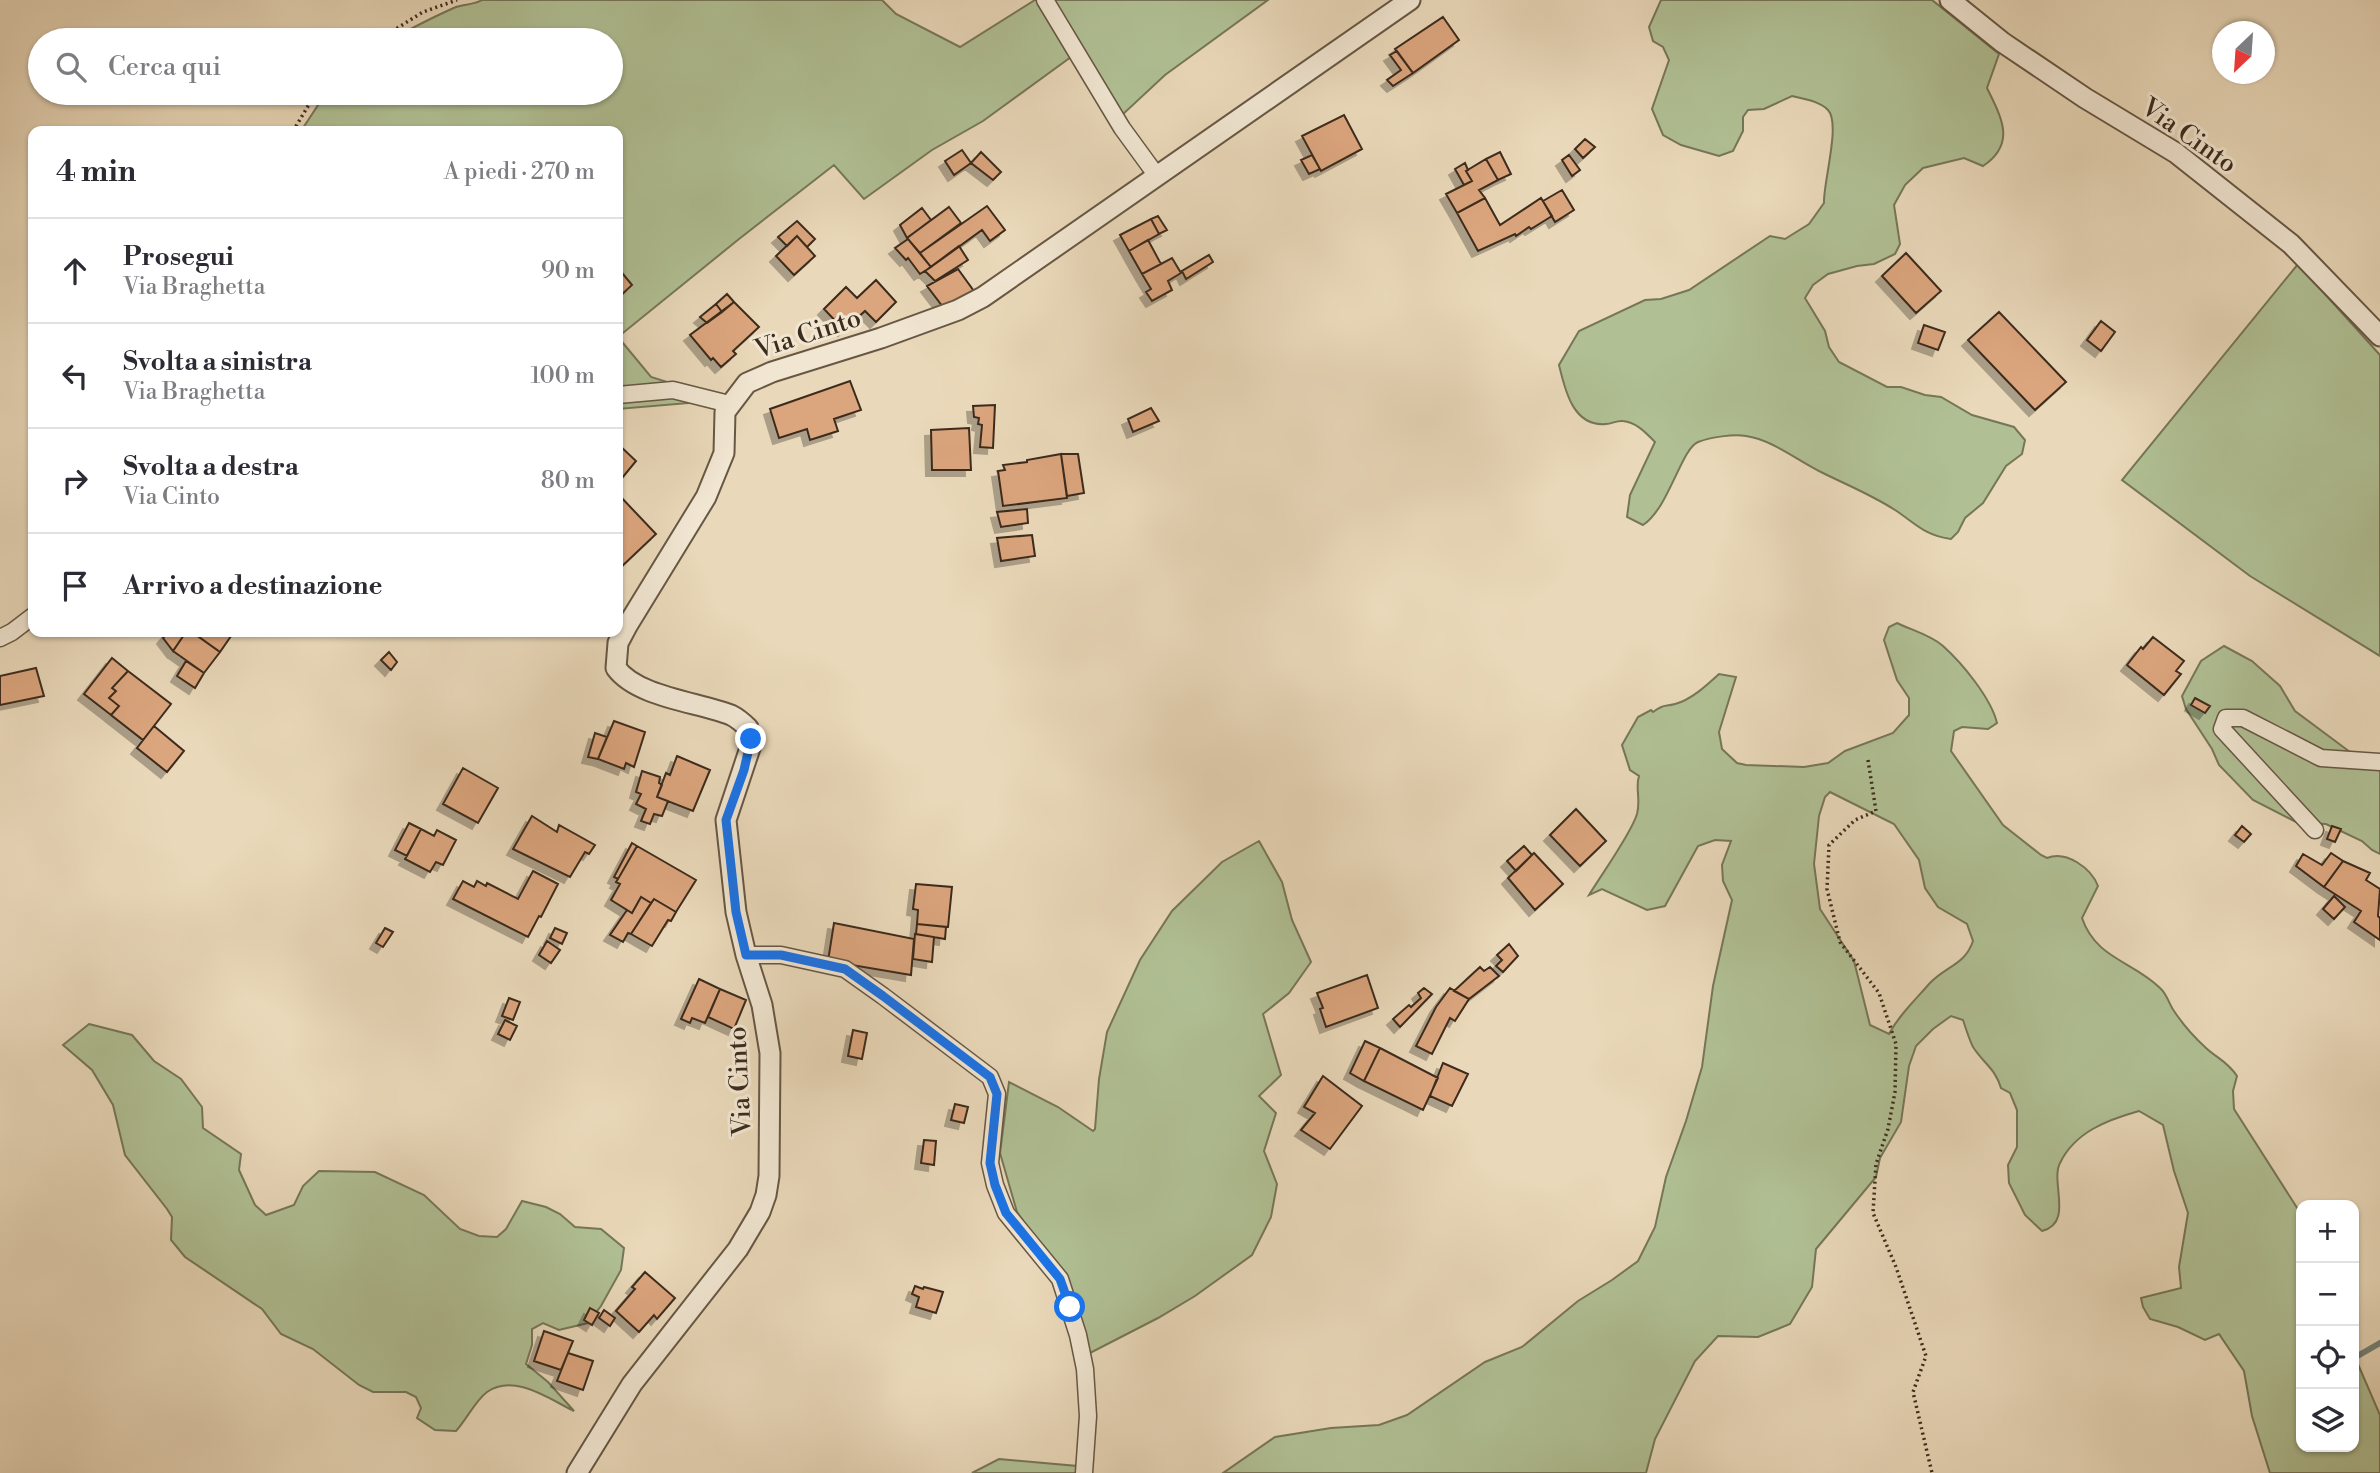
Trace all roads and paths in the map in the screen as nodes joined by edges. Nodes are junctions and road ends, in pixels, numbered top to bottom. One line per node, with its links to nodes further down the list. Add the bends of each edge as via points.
1 (457, 0): 5 (path, via 423,12)
2 (1045, 0): 8 (street, via 1122,128)
3 (1410, 0): 8 (street, Via Cinto)
4 (1950, 0): 9 (street, Via Cinto, via 2002,42 2176,153 2291,244)
5 (397, 28)
6 (309, 105): 7 (path)
7 (296, 126)
8 (1157, 176): 11 (street, Via Cinto, via 983,297 881,338 772,372 747,383)
9 (2380, 336)
10 (623, 395): 11 (street, via 673,390)
11 (729, 404): 13 (street, Via Cinto, via 718,472)
12 (28, 620): 15 (street)
13 (623, 634)
14 (621, 637): 19 (street, Via Cinto, via 616,668 623,677 733,716 748,728 751,745 726,820 736,912)
15 (0, 638)
16 (1868, 760): 22 (path, via 1876,811 1854,820 1829,845 1826,889 1840,942 1879,993 1896,1044 1895,1092 1876,1164 1873,1213 1926,1356 1913,1392)
17 (2380, 762): 18 (street, via 2321,758 2243,718 2226,718 2222,729)
18 (2315, 830)
19 (746, 955): 20 (street, Via Cinto, via 762,1005 770,1053 766,1195 744,1239 632,1384); 21 (street, via 781,955 845,969 990,1077 997,1094 990,1163 995,1185 1006,1213 1060,1279 1078,1335 1085,1369)
20 (577, 1473)
21 (1084, 1473)
22 (1932, 1473)

